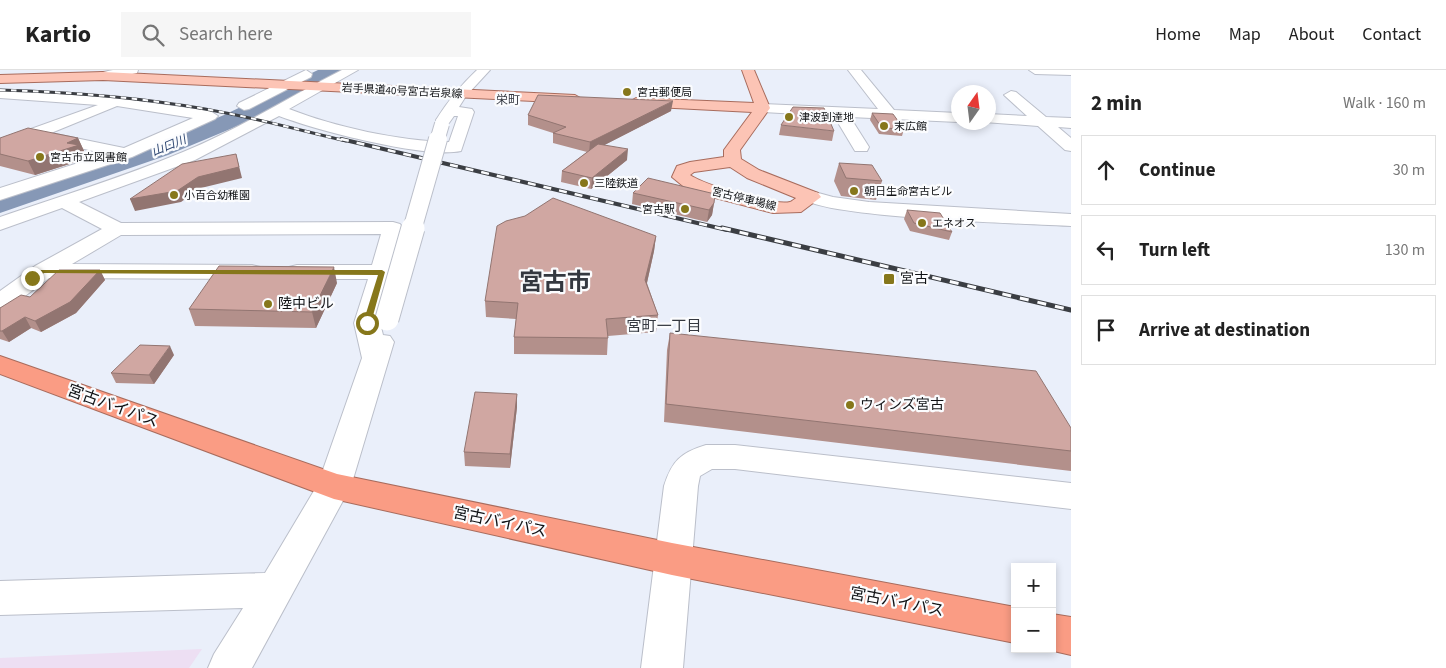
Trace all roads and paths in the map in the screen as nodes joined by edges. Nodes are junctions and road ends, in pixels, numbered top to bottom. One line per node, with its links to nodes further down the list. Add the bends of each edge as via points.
1 (132, 70): 9 (street)
2 (314, 70): 11 (street)
3 (352, 70): 12 (street)
4 (484, 70): 14 (street)
5 (748, 70): 20 (main road)
6 (854, 70): 23 (street)
7 (1035, 70): 8 (street)
8 (1071, 71)
9 (103, 76): 10 (main road, 岩手県道40号宮古岩泉線); 11 (main road, 岩手県道40号宮古岩泉線)
10 (0, 79)
11 (284, 86): 12 (main road, 岩手県道40号宮古岩泉線); 19 (street)
12 (314, 88): 14 (main road, 岩手県道40号宮古岩泉線); 21 (street)
13 (0, 94): 17 (street)
14 (460, 94): 16 (main road, 岩手県道40号宮古岩泉線); 24 (street)
15 (1011, 95): 27 (street)
16 (587, 100)
17 (117, 102): 29 (street); 33 (street, via 210,116)
18 (626, 102): 20 (main road)
19 (244, 106)
20 (762, 108): 22 (street); 34 (main road, via 732,150)
21 (278, 110): 24 (street, via 304,120 416,146 455,147 467,112); 35 (street, via 207,148)
22 (839, 112): 23 (street); 32 (street)
23 (890, 115): 25 (street)
24 (446, 117): 47 (street, bridge)
25 (951, 118)
26 (996, 119): 27 (street)
27 (1043, 122): 28 (street); 31 (street)
28 (1071, 123)
29 (33, 134): 30 (street); 33 (street)
30 (0, 146)
31 (1071, 146)
32 (861, 147)
33 (131, 155): 35 (street); 36 (street)
34 (733, 161): 37 (main road, 宮古停車場線, via 753,174); 37 (main road, 宮古停車場線, via 690,167 681,173 681,177 689,184 774,207 794,208)
35 (158, 164): 38 (street)
36 (0, 194)
37 (811, 197): 39 (street, via 870,208)
38 (64, 202): 40 (street); 42 (street)
39 (1071, 220)
40 (0, 224)
41 (227, 228): 42 (street); 44 (street); 45 (street, via 393,228)
42 (117, 229): 43 (street)
43 (43, 271): 44 (street); 46 (street)
44 (198, 272): 45 (street)
45 (382, 272): 47 (street, via 367,323)
46 (0, 303)
47 (376, 360): 49 (street)
48 (0, 364): 49 (highway, 宮古バイパス)
49 (334, 486): 51 (highway, 宮古バイパス); 52 (street)
50 (1071, 496): 51 (street, via 735,457 706,457 686,469)
51 (672, 559): 54 (highway, 宮古バイパス); 58 (street)
52 (276, 590): 53 (street); 57 (street)
53 (0, 598)
54 (1011, 624)
55 (1056, 634): 56 (highway)
56 (1071, 636)
57 (229, 668)
58 (662, 668)

